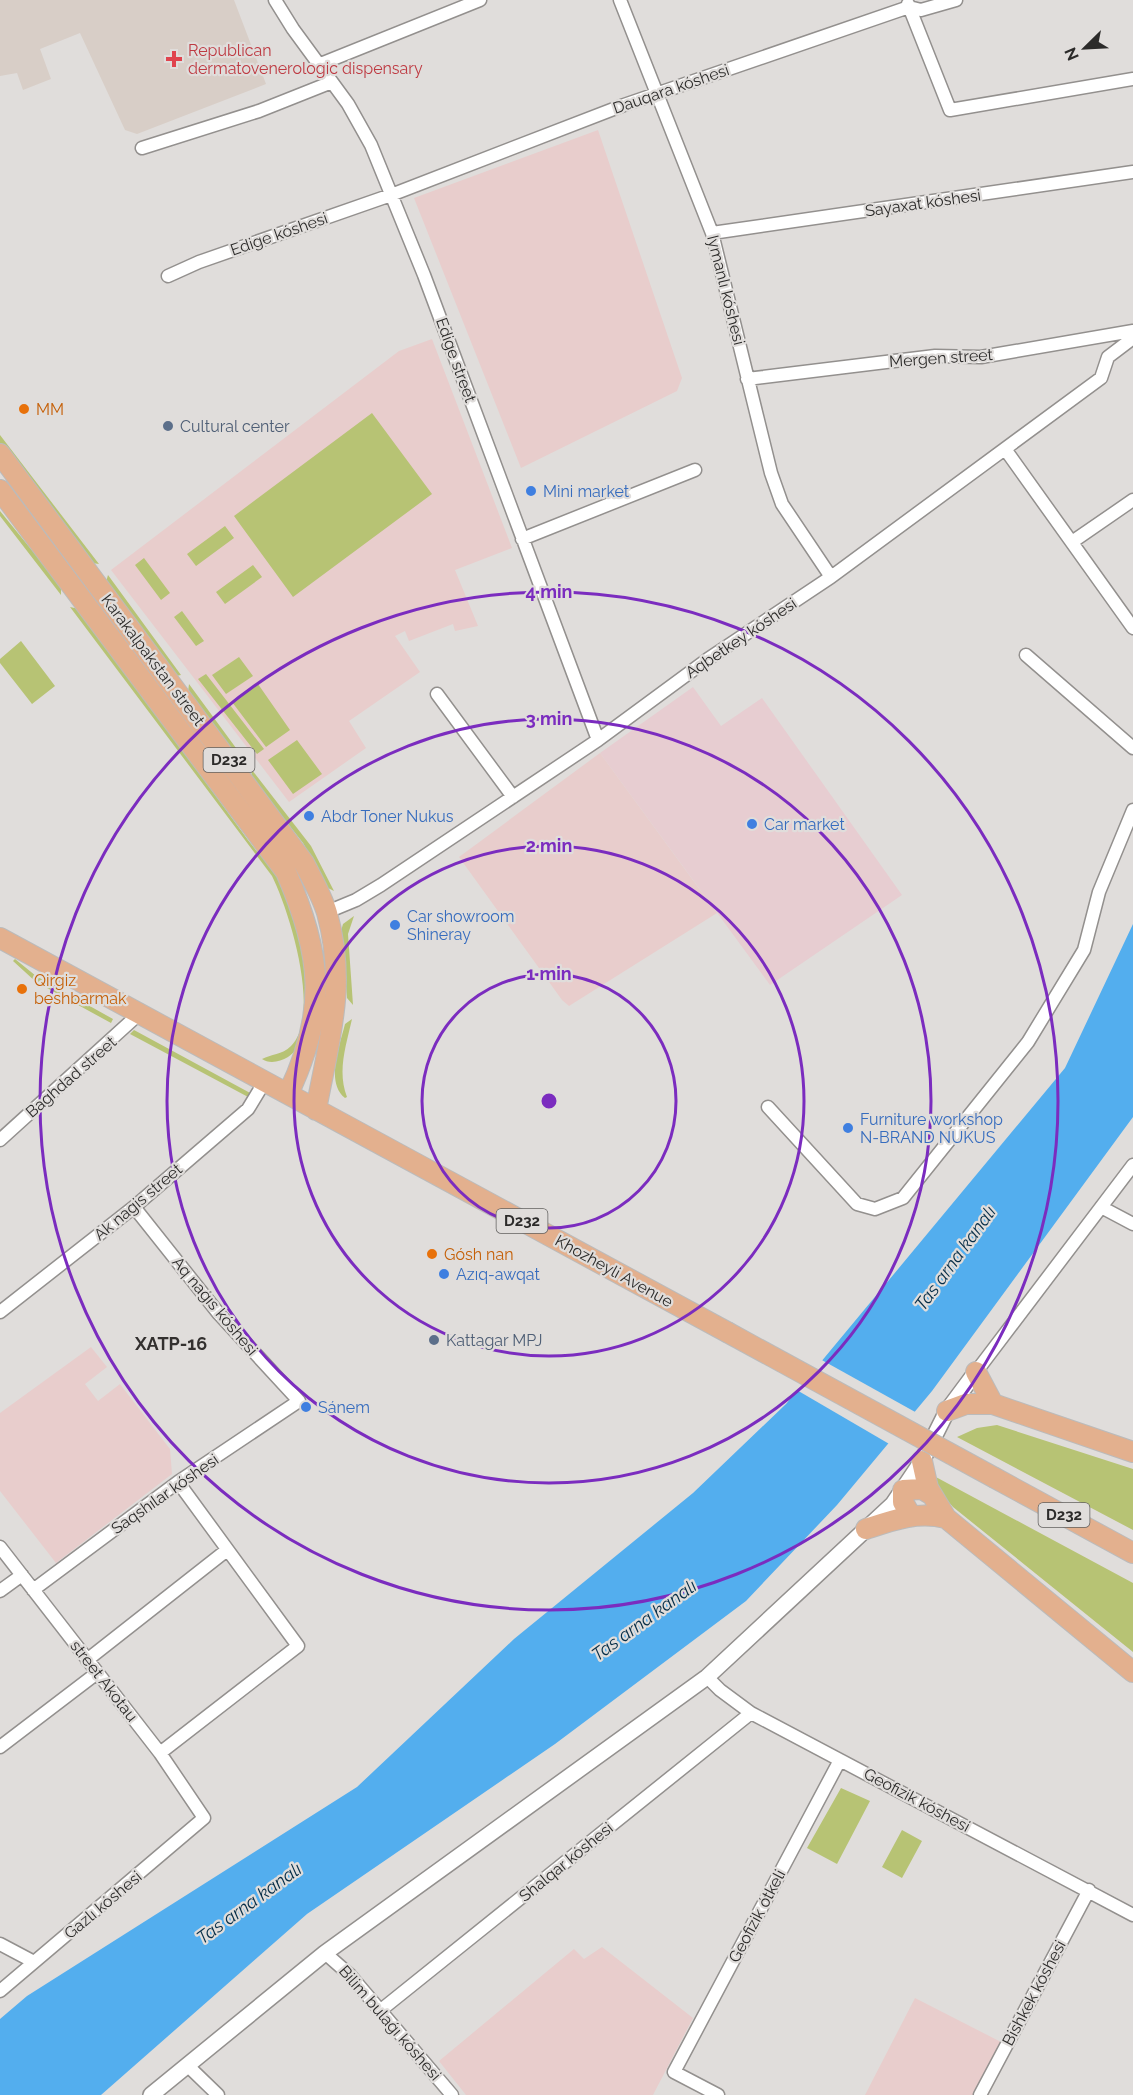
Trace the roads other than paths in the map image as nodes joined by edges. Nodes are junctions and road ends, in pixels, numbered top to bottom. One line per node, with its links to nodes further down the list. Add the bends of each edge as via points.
1 (275, 0): 6 (street, Edige street)
2 (480, 0): 6 (street)
3 (620, 0): 9 (street, Iymanlı kóshesi)
4 (956, 0): 5 (street, Dauqara kóshesi, via 921,10)
5 (908, 4): 7 (street, via 950,110); 9 (street, Dauqara kóshesi)
6 (318, 65): 8 (street, Edige street)
7 (1133, 79)
8 (332, 82): 10 (street, via 260,111); 12 (street, Edige street, via 371,145)
9 (658, 93): 12 (street, Dauqara kóshesi); 13 (street, Iymanlı kóshesi)
10 (142, 148)
11 (1133, 172): 13 (street, Sayaxat kóshesi)
12 (390, 195): 14 (street, Edige kóshesi); 23 (street, Edige street, via 424,275)
13 (712, 233): 17 (street, Iymanlı kóshesi)
14 (168, 276)
15 (1133, 332): 17 (street, Mergen street, via 981,357 935,356)
16 (1133, 338): 18 (street, Aqbetkey kóshesi, via 1108,357 1101,378)
17 (747, 379): 25 (street, Iymanlı kóshesi, via 783,504)
18 (1005, 449): 24 (street); 25 (street, Aqbetkey kóshesi)
19 (0, 454): 26 (main road, Karakalpakstan street / D232)
20 (695, 470): 23 (street)
21 (0, 490): 26 (main road, Karakalpakstan street / D232)
22 (1133, 500): 24 (street)
23 (522, 539): 30 (street, Edige street)
24 (1072, 542): 27 (street)
25 (831, 577): 30 (street, Aqbetkey kóshesi, via 708,658)
26 (83, 583): 34 (main road, Karakalpakstan street / D232, via 284,834 304,863); 37 (main road, Karakalpakstan street / D232, via 286,872 304,912 316,984 315,1017)
27 (1133, 627)
28 (1026, 655): 31 (street)
29 (437, 694): 32 (street)
30 (598, 740): 32 (street, Aqbetkey kóshesi)
31 (1133, 748)
32 (513, 797): 34 (street, Aqbetkey kóshesi, via 381,885)
33 (1133, 810): 41 (street, via 1098,892 1084,950 1028,1042 903,1198 875,1209 856,1204)
34 (327, 912): 38 (main road, Karakalpakstan street / D232, via 337,1002)
35 (0, 938): 36 (main road, Khozheyli Avenue)
36 (140, 1013): 39 (main road, Khozheyli Avenue); 43 (street, Baghdad street)
37 (299, 1070): 38 (main road, via 308,1082); 40 (main road, Karakalpakstan street / D232)
38 (323, 1077): 42 (main road, Karakalpakstan street / D232)
39 (265, 1081): 40 (main road, Khozheyli Avenue); 45 (street, Ak nagis street, via 248,1109)
40 (288, 1094): 42 (main road, Khozheyli Avenue / D232)
41 (768, 1107)
42 (316, 1110): 63 (main road, Khozheyli Avenue / D232, bridge)
43 (0, 1140)
44 (1133, 1165): 46 (street)
45 (134, 1207): 48 (street, Ak nagis street); 50 (street, Aq naǵıs kóshesi, via 219,1314)
46 (1101, 1207): 47 (street); 49 (street)
47 (1133, 1224)
48 (0, 1312)
49 (976, 1372): 51 (main road); 52 (street)
50 (299, 1401): 55 (street, Saqshılar kóshesi)
51 (993, 1404): 52 (main road, via 966,1404); 53 (main road)
52 (948, 1411): 54 (street)
53 (1133, 1452)
54 (922, 1461): 56 (street); 57 (main road)
55 (178, 1482): 62 (street); 65 (street, Saqshılar kóshesi)
56 (903, 1490): 57 (main road, via 922,1489); 58 (main road, via 903,1502); 60 (street)
57 (932, 1495): 59 (main road)
58 (911, 1516): 59 (main road, via 929,1514); 60 (main road)
59 (946, 1518): 68 (main road)
60 (866, 1529): 70 (street)
61 (0, 1547): 64 (street, street Akotau)
62 (227, 1550): 67 (street); 73 (street, via 298,1646)
63 (1133, 1553)
64 (22, 1575): 65 (street, street Akotau); 66 (street)
65 (33, 1590): 67 (street, street Akotau)
66 (0, 1591)
67 (87, 1660): 69 (street, street Akotau)
68 (1133, 1672)
69 (97, 1673): 72 (street); 73 (street, street Akotau)
70 (707, 1677): 71 (street, Geofizik kóshesi); 79 (street)
71 (751, 1713): 74 (street, Geofizik kóshesi); 82 (street, Shalqar kóshesi)
72 (0, 1747)
73 (160, 1753): 75 (street, street Akotau)
74 (840, 1760): 76 (street, Geofizik kóshesi); 87 (street, Geofizik ótkeli, via 674,2072)
75 (204, 1818): 80 (street, Gazlı kóshesi)
76 (1089, 1890): 77 (street, Geofizik kóshesi); 88 (street, Bishkek kóshesi)
77 (1133, 1915)
78 (0, 1944): 80 (street)
79 (325, 1953): 82 (street, Bilim bulaǵı kóshesi, via 350,1974); 83 (street)
80 (34, 1962): 81 (street, Gazlı kóshesi)
81 (0, 1991)
82 (381, 2010): 86 (street, Bilim bulaǵı kóshesi)
83 (187, 2065): 84 (street); 85 (street)
84 (151, 2095)
85 (218, 2095)
86 (452, 2095)
87 (718, 2095)
88 (980, 2095)

